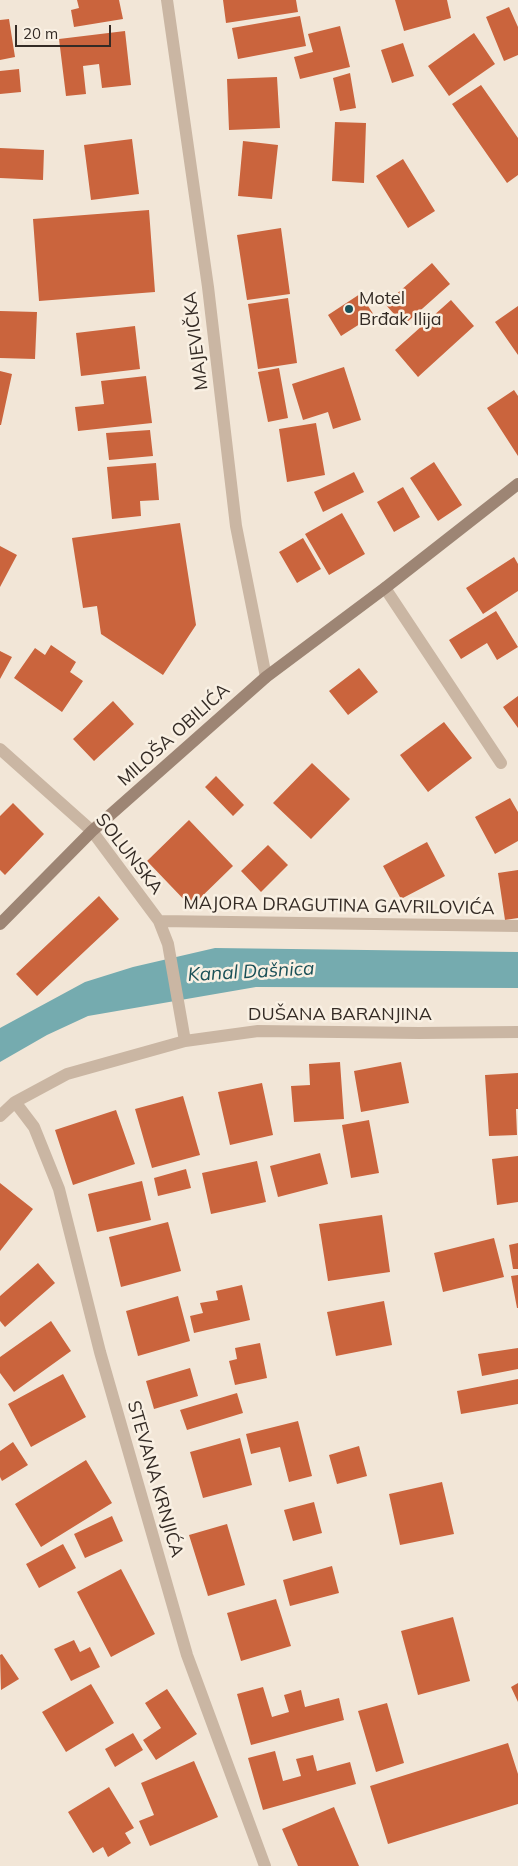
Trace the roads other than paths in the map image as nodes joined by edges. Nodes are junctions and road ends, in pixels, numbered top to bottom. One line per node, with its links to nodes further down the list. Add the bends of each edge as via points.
1 (166, 0): 4 (street, MAJEVIČKA, via 208,288 236,526)
2 (518, 484): 3 (main road, MILOŠA OBILIĆA)
3 (385, 588): 4 (main road, MILOŠA OBILIĆA); 6 (street)
4 (266, 677): 7 (main road, MILOŠA OBILIĆA)
5 (0, 749): 7 (street, SOLUNSKA)
6 (501, 762)
7 (92, 831): 8 (street, SOLUNSKA); 9 (main road, MILOŠA OBILIĆA)
8 (159, 921): 10 (street, MAJORA DRAGUTINA GAVRILOVIĆA); 12 (street, SOLUNSKA, via 168,944)
9 (0, 924)
10 (518, 926)
11 (518, 1032): 12 (street, DUŠANA BARANJINA, via 258,1030)
12 (185, 1041): 13 (street, DUŠANA BARANJINA, via 67,1074)
13 (15, 1102): 14 (street, DUŠANA BARANJINA); 15 (street, STEVANA KRNJIĆA, via 34,1127 59,1189 100,1352 187,1655)
14 (0, 1116)
15 (265, 1866)

